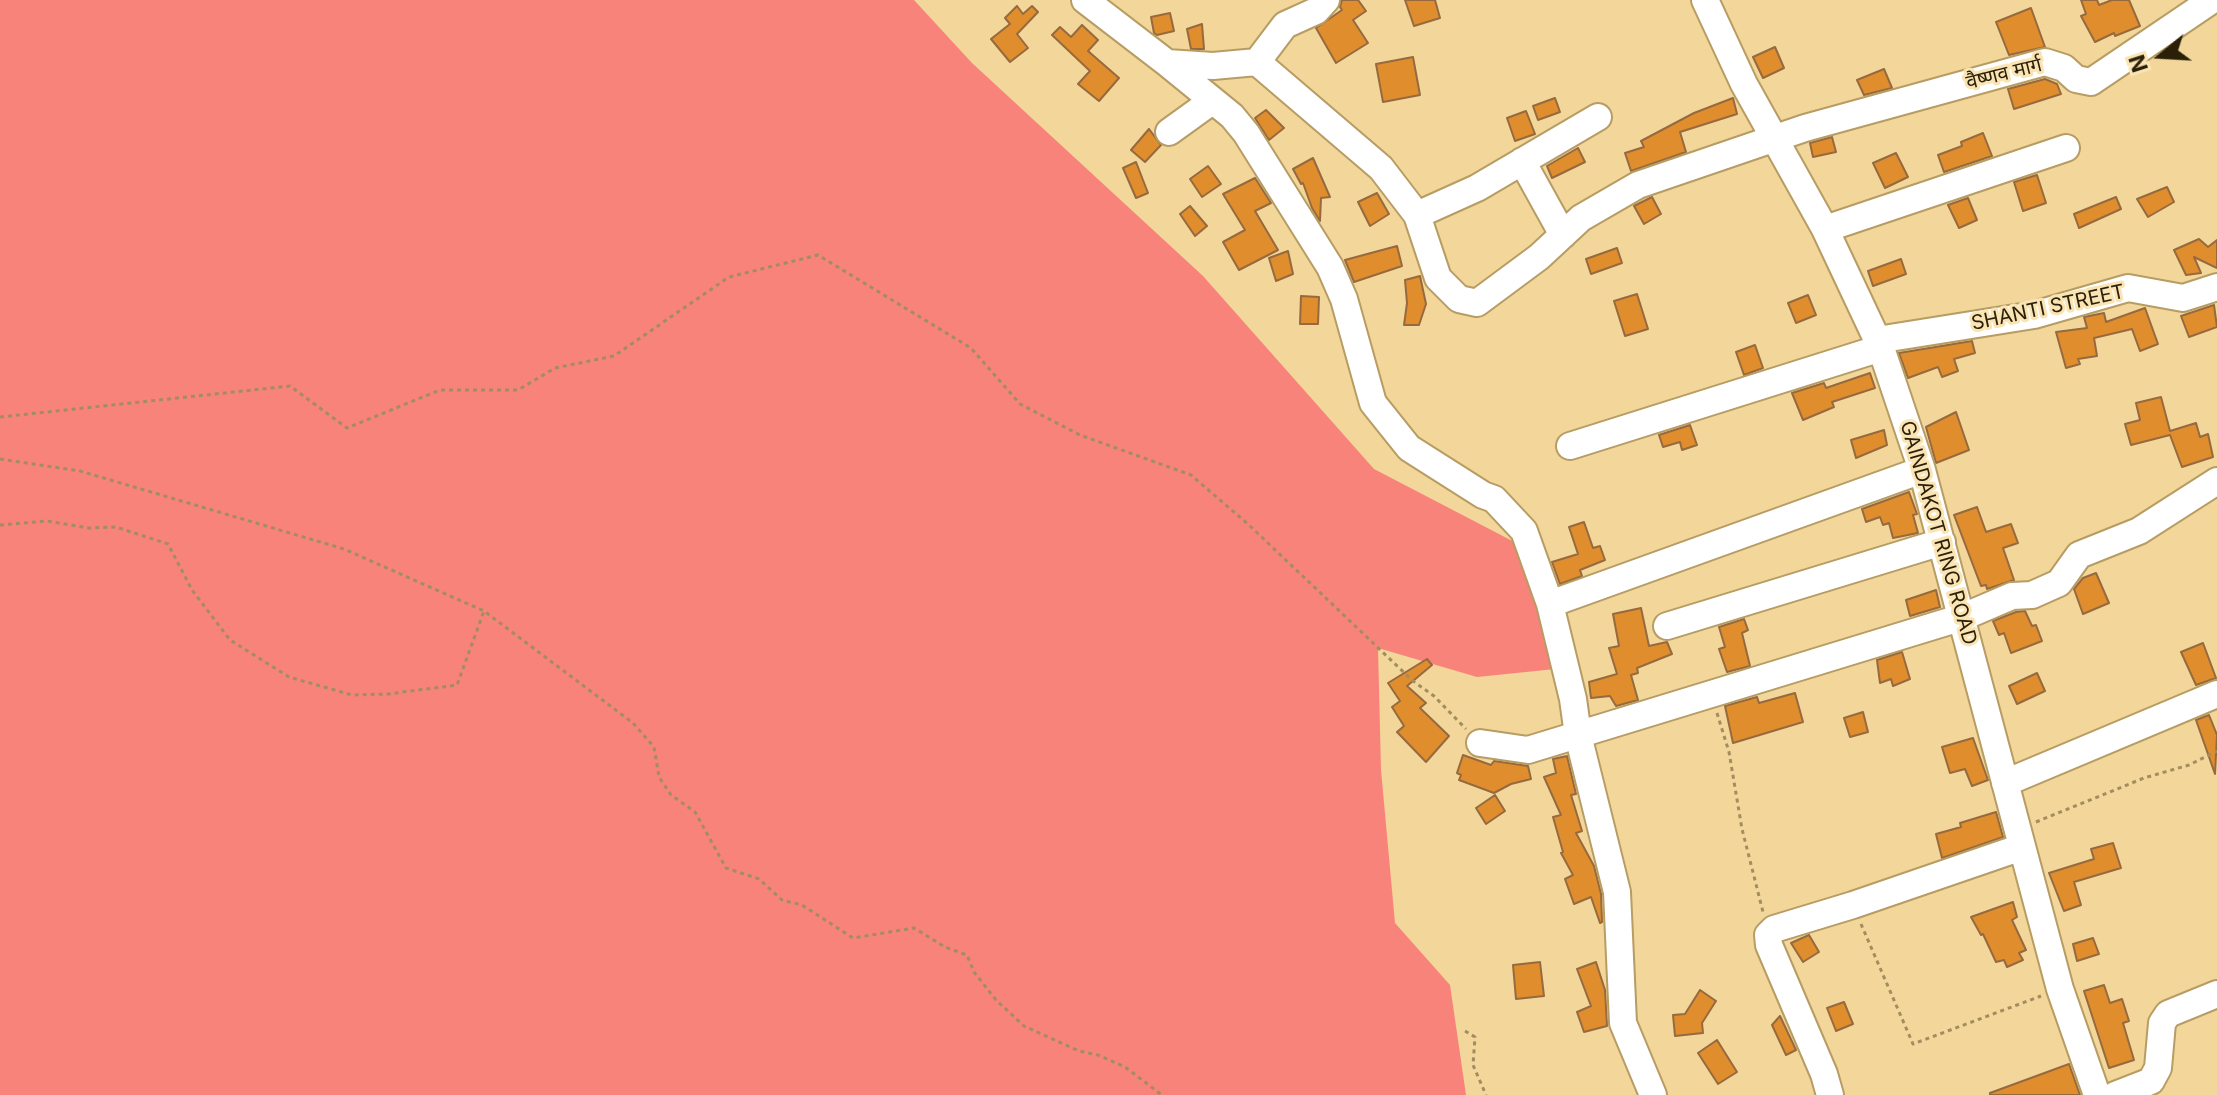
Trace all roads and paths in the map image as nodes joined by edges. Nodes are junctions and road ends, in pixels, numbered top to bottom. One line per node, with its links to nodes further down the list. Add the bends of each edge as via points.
1 (1326, 0): 5 (street, via 1316,11 1285,25)
2 (1705, 0): 10 (street, GAINDAKOT RING ROAD)
3 (2212, 0): 10 (street, वैष्णव मार्ग, via 2091,82 2045,62)
4 (1087, 1): 6 (street)
5 (1257, 62): 6 (street); 13 (street, via 1381,168)
6 (1167, 63): 7 (street)
7 (1212, 101): 9 (street); 25 (street, via 1246,133 1330,267 1373,403 1409,448 1494,499 1524,531)
8 (1598, 117): 12 (street)
9 (1169, 132)
10 (1773, 139): 14 (street, GAINDAKOT RING ROAD); 15 (street, via 1638,185 1581,218)
11 (2066, 148): 14 (street)
12 (1522, 161): 13 (street); 15 (street)
13 (1417, 215): 15 (street, via 1438,278 1459,299 1477,303)
14 (1825, 229): 17 (street, GAINDAKOT RING ROAD)
15 (1563, 235)
16 (2217, 287): 17 (street, SHANTI STREET, via 2183,298 2128,288 2034,315)
17 (1879, 344): 19 (street, SHANTI STREET); 21 (street, GAINDAKOT RING ROAD)
18 (0, 417): 32 (path, via 290,386 347,428 440,390 518,390 555,368 614,356 729,277 818,255 971,348 1020,404 1080,435 1191,475)
19 (1570, 446)
20 (0, 459): 26 (path, via 80,471 344,549)
21 (1922, 470): 24 (street, GAINDAKOT RING ROAD); 25 (street)
22 (2217, 481): 27 (street, via 2139,531 2079,555 2059,583)
23 (0, 525): 26 (path, via 47,521 116,527 168,544 192,590 230,640 289,677 352,695 457,685)
24 (1942, 542): 27 (street, GAINDAKOT RING ROAD); 28 (street)
25 (1550, 604): 31 (street)
26 (484, 611): 41 (path, via 633,723 654,747 659,777 671,795 695,812 726,868 759,879 782,900 802,905 853,938 914,928 967,955 996,1000 1024,1026 1125,1067)
27 (1963, 617): 29 (street); 34 (street, GAINDAKOT RING ROAD)
28 (1667, 626)
29 (1711, 694): 31 (street); 37 (path, via 1729,752)
30 (2217, 694): 34 (street)
31 (1578, 735): 32 (street, via 1528,750); 43 (street, via 1617,892 1623,1023)
32 (1480, 743)
33 (2217, 751): 35 (path, via 2071,810)
34 (2005, 783): 35 (street, GAINDAKOT RING ROAD)
35 (2019, 838): 36 (street); 38 (street, GAINDAKOT RING ROAD)
36 (1853, 905): 37 (street); 38 (path, via 1913,1044)
37 (1768, 935): 44 (street)
38 (2060, 989): 45 (street, GAINDAKOT RING ROAD)
39 (2217, 994): 46 (street, via 2168,1014 2151,1081)
40 (1465, 1031): 42 (path, via 1475,1037 1473,1065)
41 (1162, 1095)
42 (1486, 1095)
43 (1653, 1095)
44 (1830, 1095)
45 (2097, 1095)
46 (2115, 1095)

